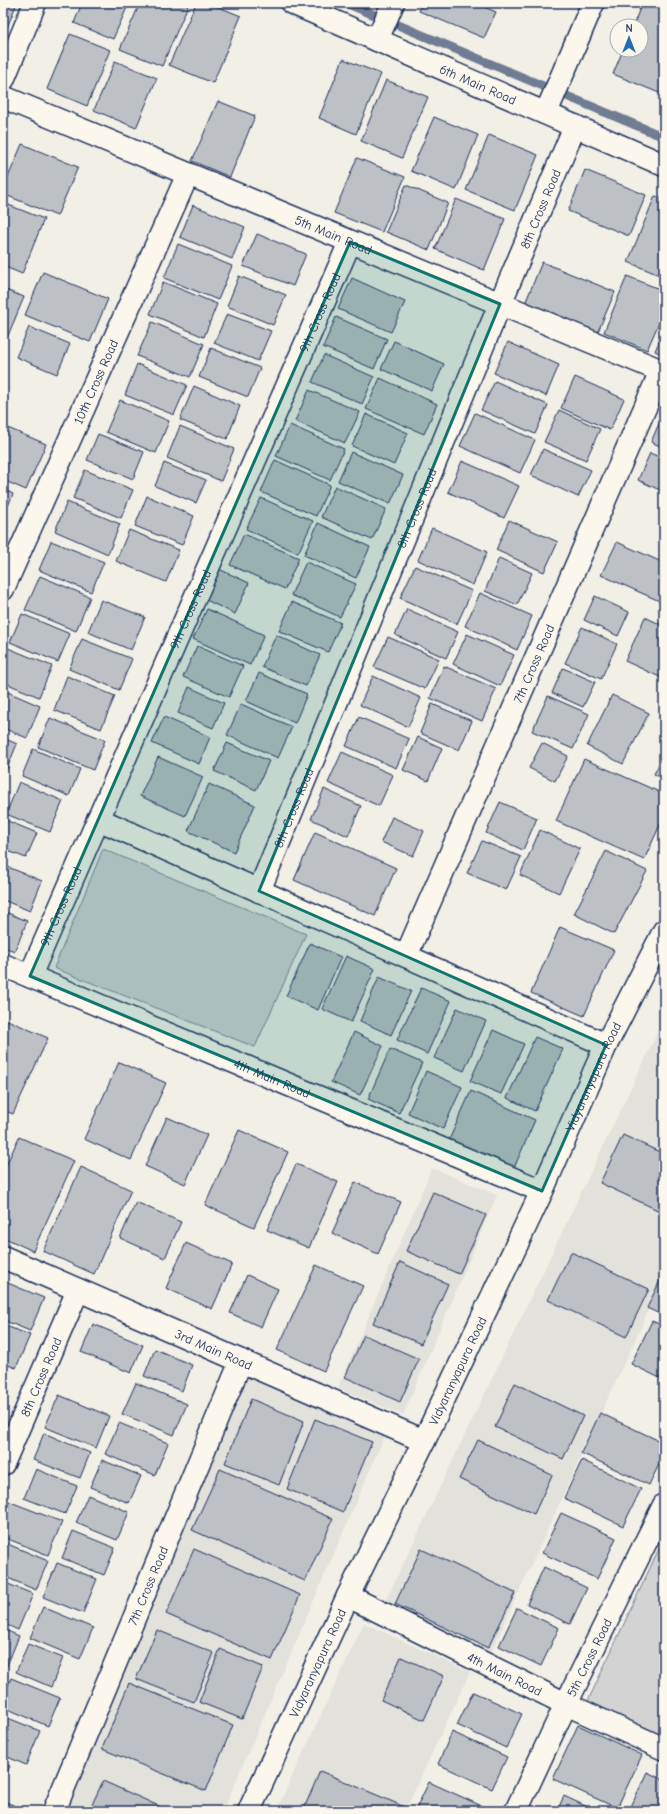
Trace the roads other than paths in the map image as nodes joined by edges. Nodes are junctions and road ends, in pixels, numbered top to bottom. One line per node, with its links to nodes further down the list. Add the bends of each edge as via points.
1 (35, 3): 6 (street)
2 (292, 3): 5 (street, 6th Main Road)
3 (593, 3): 8 (street)
4 (390, 10): 5 (street)
5 (377, 40): 8 (street, 6th Main Road)
6 (3, 80)
7 (3, 97): 11 (street, 5th Main Road)
8 (546, 113): 9 (street, 6th Main Road)
9 (576, 126): 10 (street, 6th Main Road); 13 (street, 8th Cross Road)
10 (664, 165)
11 (188, 174): 12 (street, 5th Main Road); 15 (street, 10th Cross Road)
12 (350, 242): 13 (street, 5th Main Road); 16 (street, 9th Cross Road)
13 (500, 304): 14 (street, 5th Main Road); 17 (street, 8th Cross Road)
14 (662, 371): 19 (street, 7th Cross Road)
15 (3, 589)
16 (98, 819): 17 (street); 21 (street, 9th Cross Road)
17 (259, 891): 19 (street)
18 (664, 931): 22 (street, Vidyaranyapura Road)
19 (406, 956): 22 (street)
20 (3, 965): 21 (street, 4th Main Road)
21 (30, 976): 23 (street, 4th Main Road)
22 (606, 1045): 23 (street, Vidyaranyapura Road)
23 (542, 1191): 27 (street, Vidyaranyapura Road)
24 (3, 1257): 25 (street, 3rd Main Road)
25 (78, 1290): 26 (street, 3rd Main Road); 28 (street, 8th Cross Road)
26 (241, 1361): 27 (street, 3rd Main Road); 33 (street, 7th Cross Road)
27 (424, 1441): 30 (street, Vidyaranyapura Road)
28 (3, 1464)
29 (664, 1505): 31 (street, 5th Cross Road)
30 (348, 1596): 31 (street, 4th Main Road); 34 (street, Vidyaranyapura Road)
31 (566, 1704): 32 (street, 4th Main Road); 35 (street, 5th Cross Road)
32 (664, 1749)
33 (54, 1811)
34 (249, 1811)
35 (516, 1811)

